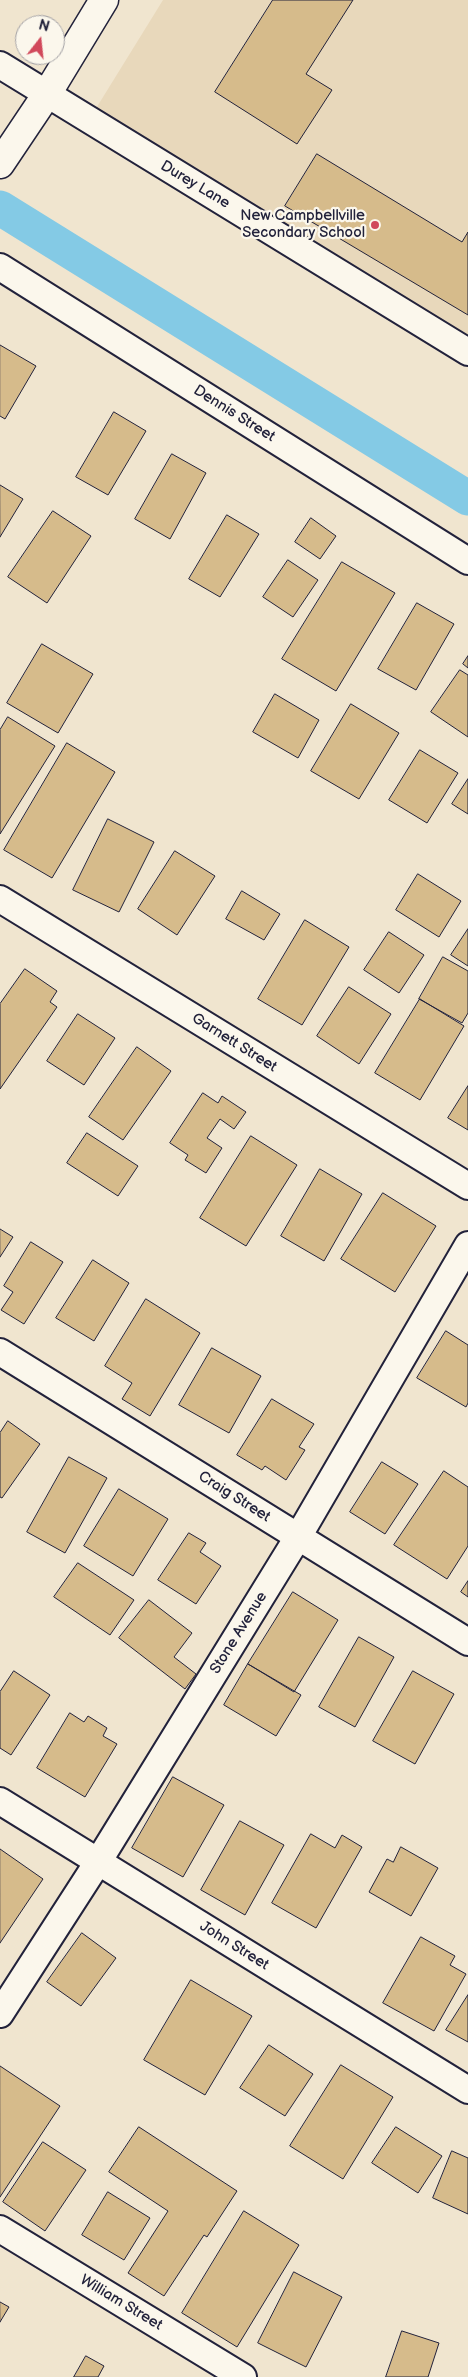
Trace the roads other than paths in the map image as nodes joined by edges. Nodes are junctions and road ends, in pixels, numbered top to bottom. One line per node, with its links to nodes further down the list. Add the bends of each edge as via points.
1 (104, 0): 3 (main road)
2 (0, 65): 3 (street, Durey Lane)
3 (47, 94): 4 (main road); 6 (street, Durey Lane)
4 (3, 159)
5 (0, 267): 7 (street, Dennis Street)
6 (468, 352)
7 (468, 561)
8 (0, 899): 9 (street, Garnett Street)
9 (468, 1186)
10 (468, 1245): 12 (street, Stone Avenue)
11 (0, 1352): 12 (street, Craig Street)
12 (298, 1537): 13 (street, Craig Street); 15 (street, Stone Avenue)
13 (468, 1642)
14 (0, 1801): 15 (street, John Street)
15 (98, 1862): 16 (street, Stone Avenue); 17 (street, John Street)
16 (0, 2014)
17 (468, 2090)
18 (0, 2229): 19 (street, William Street)
19 (243, 2377)

